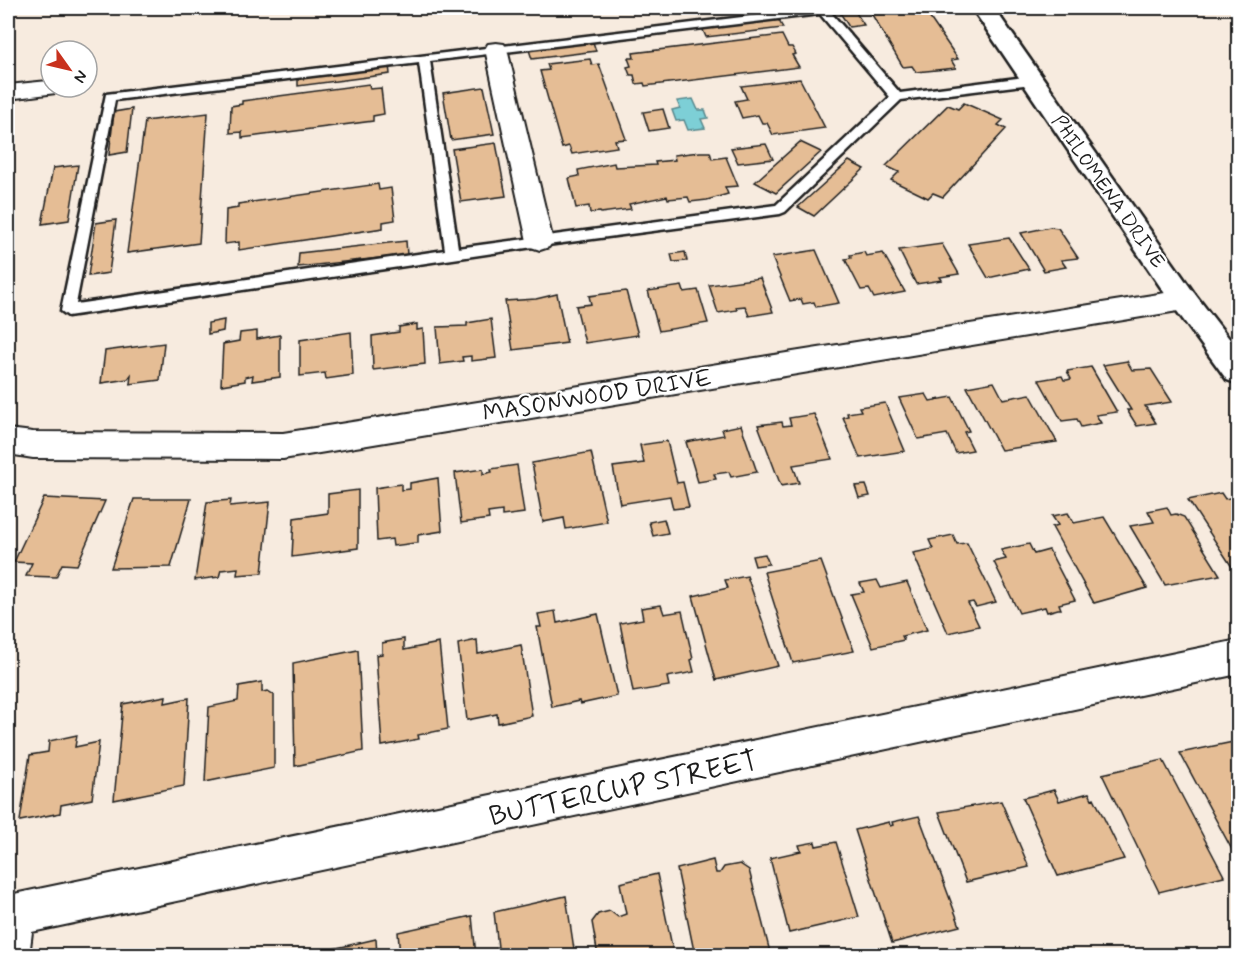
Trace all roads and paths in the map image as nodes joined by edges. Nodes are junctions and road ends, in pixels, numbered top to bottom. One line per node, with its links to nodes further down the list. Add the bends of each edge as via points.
1 (983, 8): 4 (street, PHILOMENA DRIVE)
2 (496, 49): 3 (lane); 7 (lane, via 823,10); 8 (street)
3 (424, 58): 9 (lane); 9 (lane, via 110,97 68,311)
4 (1032, 80): 7 (lane); 10 (street, PHILOMENA DRIVE)
5 (39, 89): 6 (street)
6 (8, 92)
7 (897, 97): 8 (lane, via 780,208)
8 (540, 241): 9 (lane)
9 (452, 254)
10 (1184, 300): 11 (street, PHILOMENA DRIVE); 12 (street, MASONWOOD DRIVE, via 283,446 33,445)
11 (1239, 372)
12 (8, 441)
13 (1239, 657): 14 (street, BUTTERCUP STREET)
14 (11, 916): 15 (street)
15 (9, 956)

